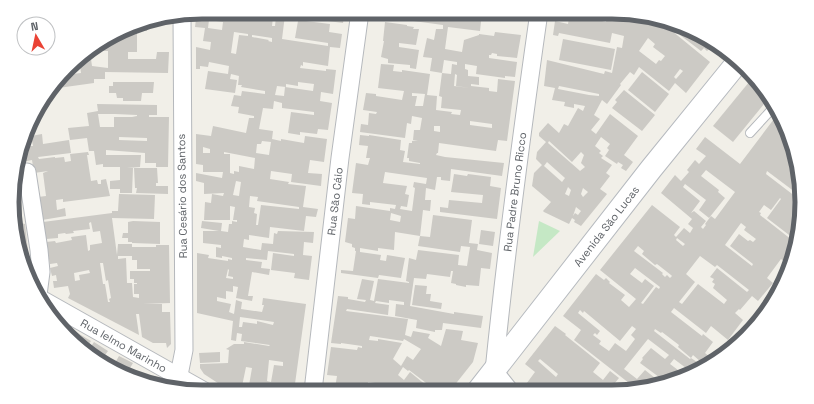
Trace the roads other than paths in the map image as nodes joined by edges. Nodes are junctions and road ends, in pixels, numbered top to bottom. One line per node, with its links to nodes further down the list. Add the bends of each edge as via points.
1 (359, 19): 13 (street, Rua São Cáio)
2 (538, 19): 10 (street, Rua Padre Bruno Ricco)
3 (182, 20): 11 (street, Rua Cesário dos Santos, via 184,350)
4 (734, 65): 10 (street, Avenida São Lucas)
5 (770, 111): 6 (lane)
6 (750, 133)
7 (27, 172): 8 (street, via 39,250)
8 (39, 285)
9 (50, 304): 11 (street, Rua Ielmo Marinho)
10 (494, 371): 14 (street, Avenida São Lucas); 15 (street)
11 (179, 375): 12 (street, Rua Ielmo Marinho)
12 (195, 385)
13 (314, 385)
14 (483, 385)
15 (505, 385)

